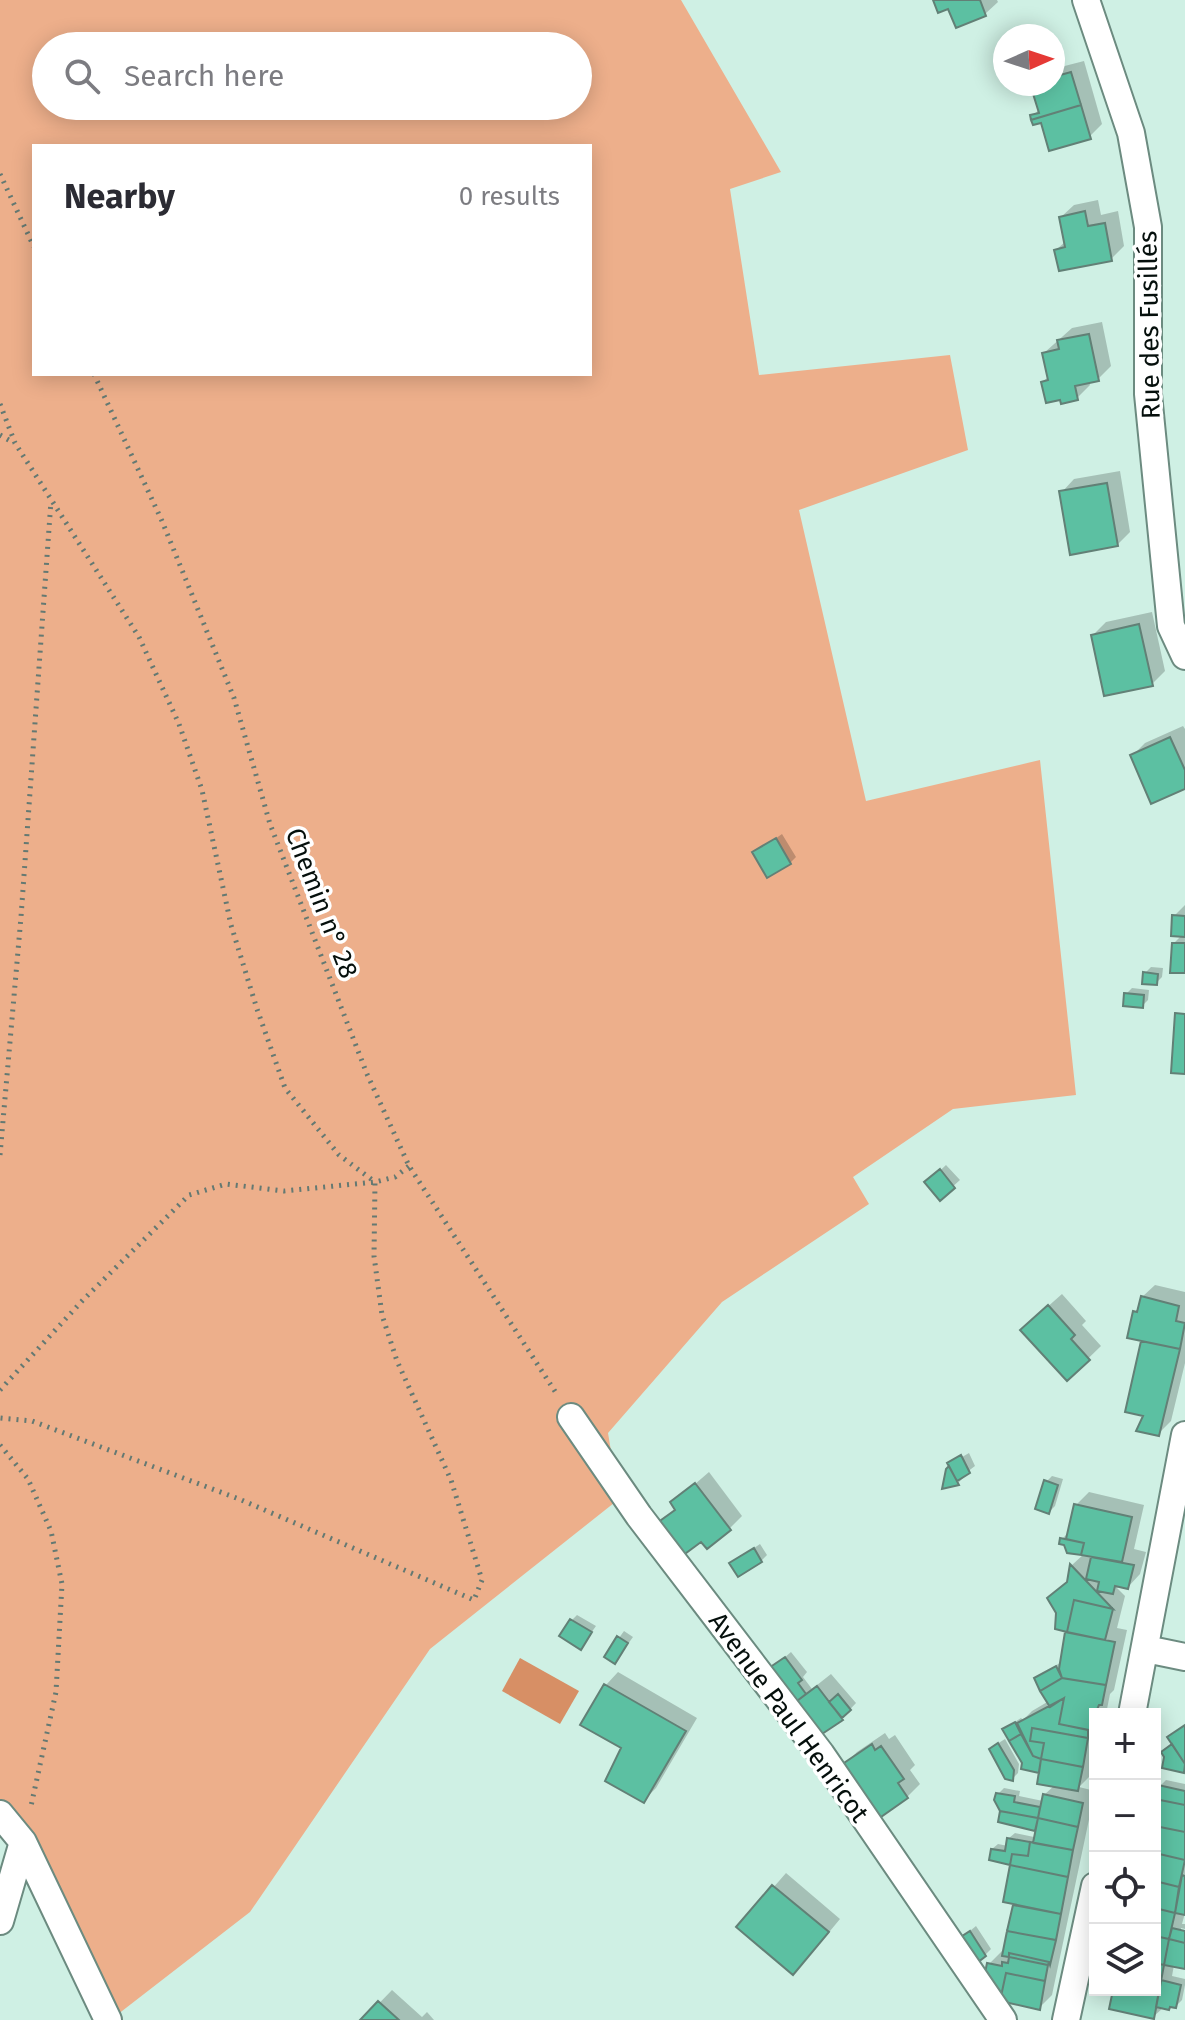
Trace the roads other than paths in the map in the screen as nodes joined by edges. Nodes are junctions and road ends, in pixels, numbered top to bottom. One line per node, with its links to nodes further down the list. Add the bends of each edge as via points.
1 (1086, 0): 2 (street, Rue des Fusillés, via 1131,133 1148,227 1148,394 1171,626)
2 (1185, 656)
3 (571, 1417): 13 (street, Avenue Paul Henricot, via 639,1516 821,1754)
4 (1185, 1435): 5 (street)
5 (1146, 1649): 6 (street); 7 (street)
6 (1185, 1657)
7 (1133, 1708)
8 (0, 1814): 9 (street)
9 (23, 1842): 11 (street); 12 (street)
10 (1089, 1914): 14 (street)
11 (0, 1921)
12 (108, 2020)
13 (1003, 2020)
14 (1066, 2020)

